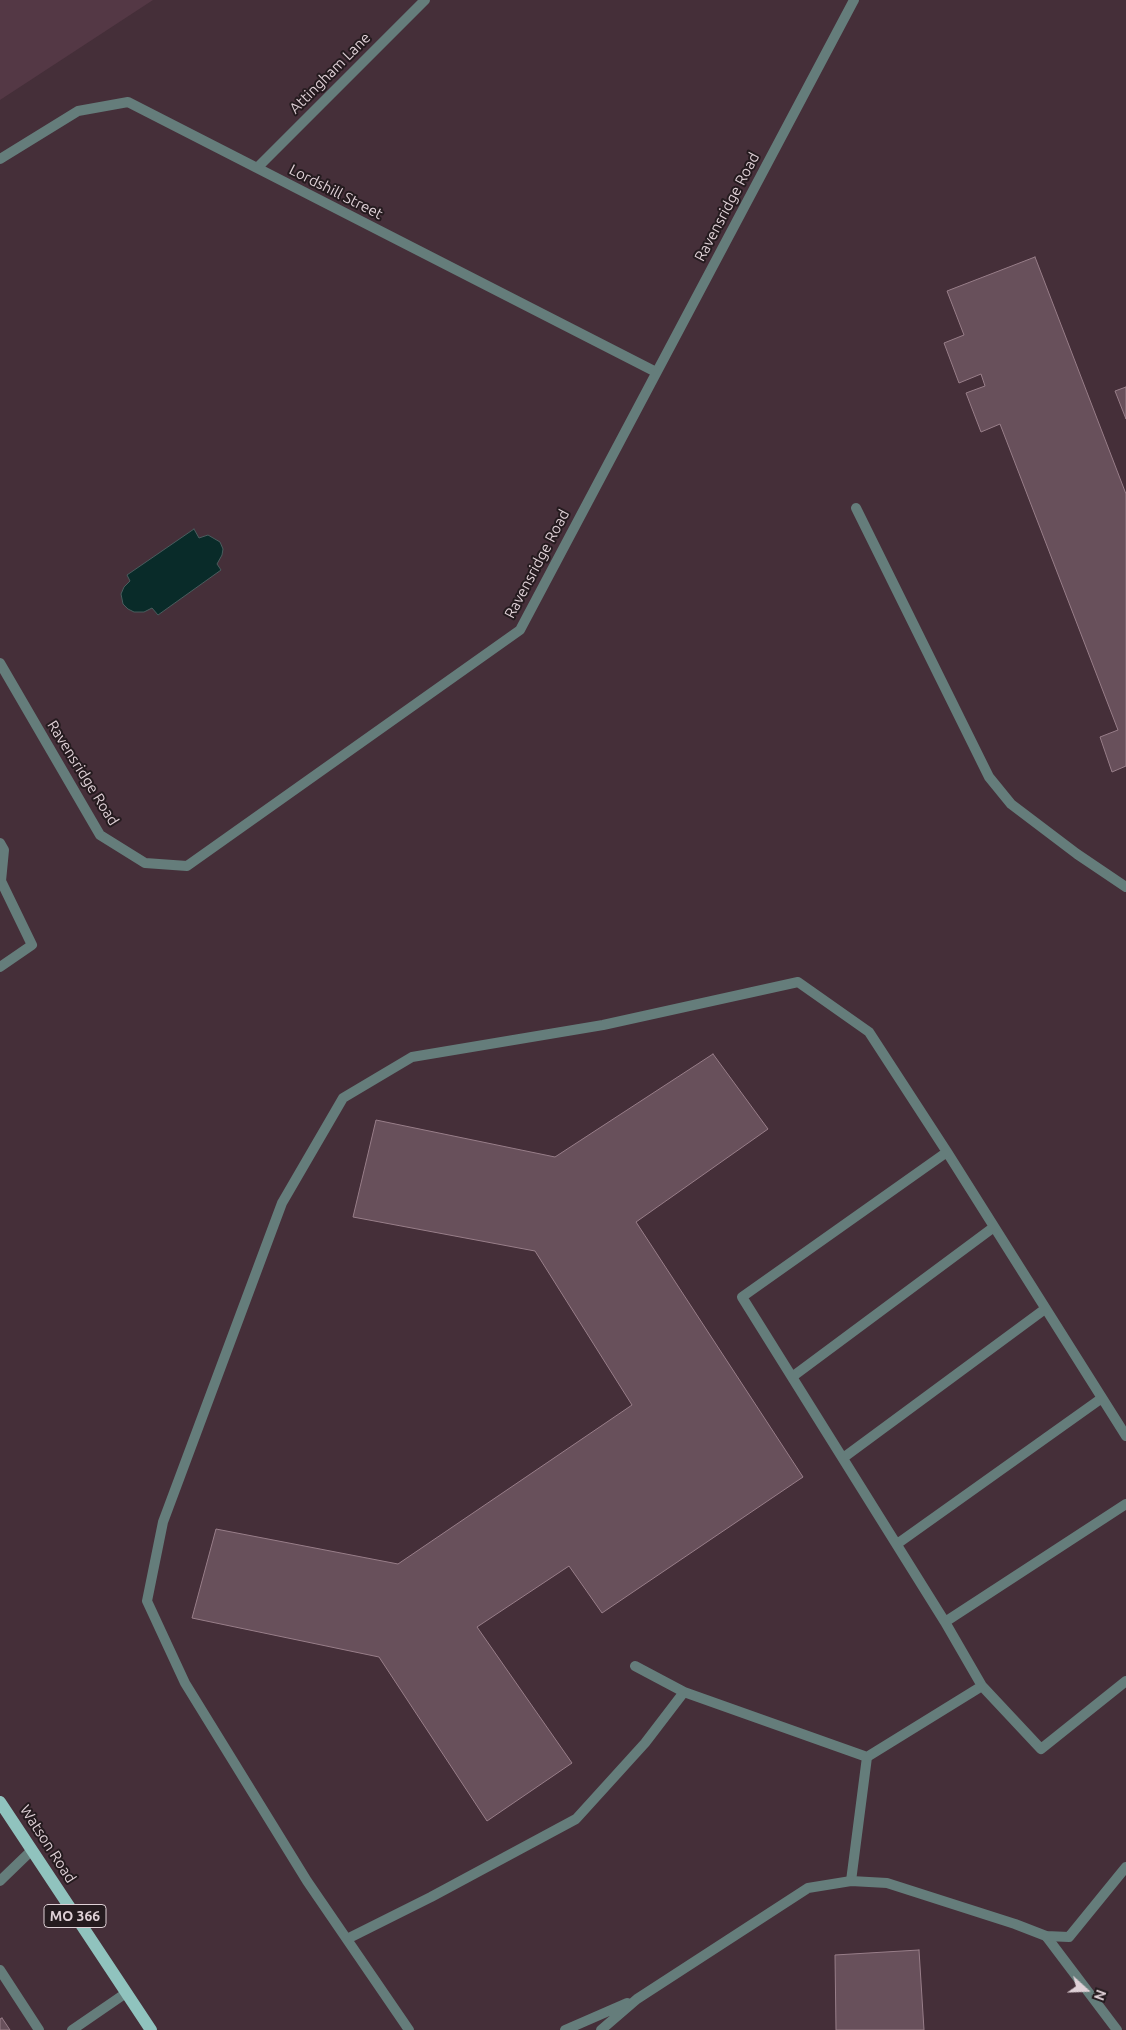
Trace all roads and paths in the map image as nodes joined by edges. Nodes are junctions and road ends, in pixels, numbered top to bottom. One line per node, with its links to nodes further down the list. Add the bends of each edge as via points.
1 (425, 0): 4 (street, Attingham Lane)
2 (854, 0): 5 (street, Ravensridge Road)
3 (0, 159): 4 (street, Lordshill Street, via 78,111 128,102)
4 (257, 168): 5 (street, Lordshill Street)
5 (656, 372): 7 (street, Ravensridge Road, via 520,630 187,866 145,863 100,835)
6 (856, 508): 9 (street, via 989,777 1011,804)
7 (0, 663)
8 (0, 843): 10 (street, via 4,850 1,881 32,945)
9 (1126, 887)
10 (0, 967)
11 (947, 1152): 12 (street); 14 (street, via 742,1297); 32 (street, via 868,1032 798,982 603,1025 412,1057 343,1098 282,1203 163,1522 147,1601 185,1683)
12 (994, 1226): 13 (street); 14 (street)
13 (1045, 1309): 15 (street); 17 (street)
14 (792, 1377): 17 (street)
15 (1102, 1398): 16 (street); 19 (street)
16 (1126, 1436)
17 (843, 1458): 19 (street)
18 (1126, 1504): 20 (street)
19 (897, 1544): 20 (street)
20 (945, 1622): 23 (street)
21 (635, 1666): 24 (street)
22 (1126, 1681): 23 (street, via 1041,1749)
23 (982, 1686): 25 (street)
24 (684, 1692): 25 (street); 32 (street, via 645,1743 576,1819)
25 (867, 1757): 30 (street)
26 (0, 1802): 27 (main road, Watson Road / MO 366)
27 (32, 1850): 29 (street); 34 (main road, Watson Road / MO 366)
28 (1126, 1867): 31 (street, via 1069,1937)
29 (0, 1881)
30 (851, 1881): 31 (street, via 887,1883); 35 (street, via 808,1888)
31 (1046, 1936): 42 (street)
32 (347, 1939): 39 (street)
33 (0, 1970): 36 (street)
34 (126, 1992): 37 (street); 38 (main road, Watson Road / MO 366)
35 (637, 1999): 40 (street); 41 (street)
36 (39, 2030)
37 (72, 2030)
38 (151, 2030)
39 (409, 2030)
40 (565, 2030)
41 (601, 2030)
42 (1117, 2030)

